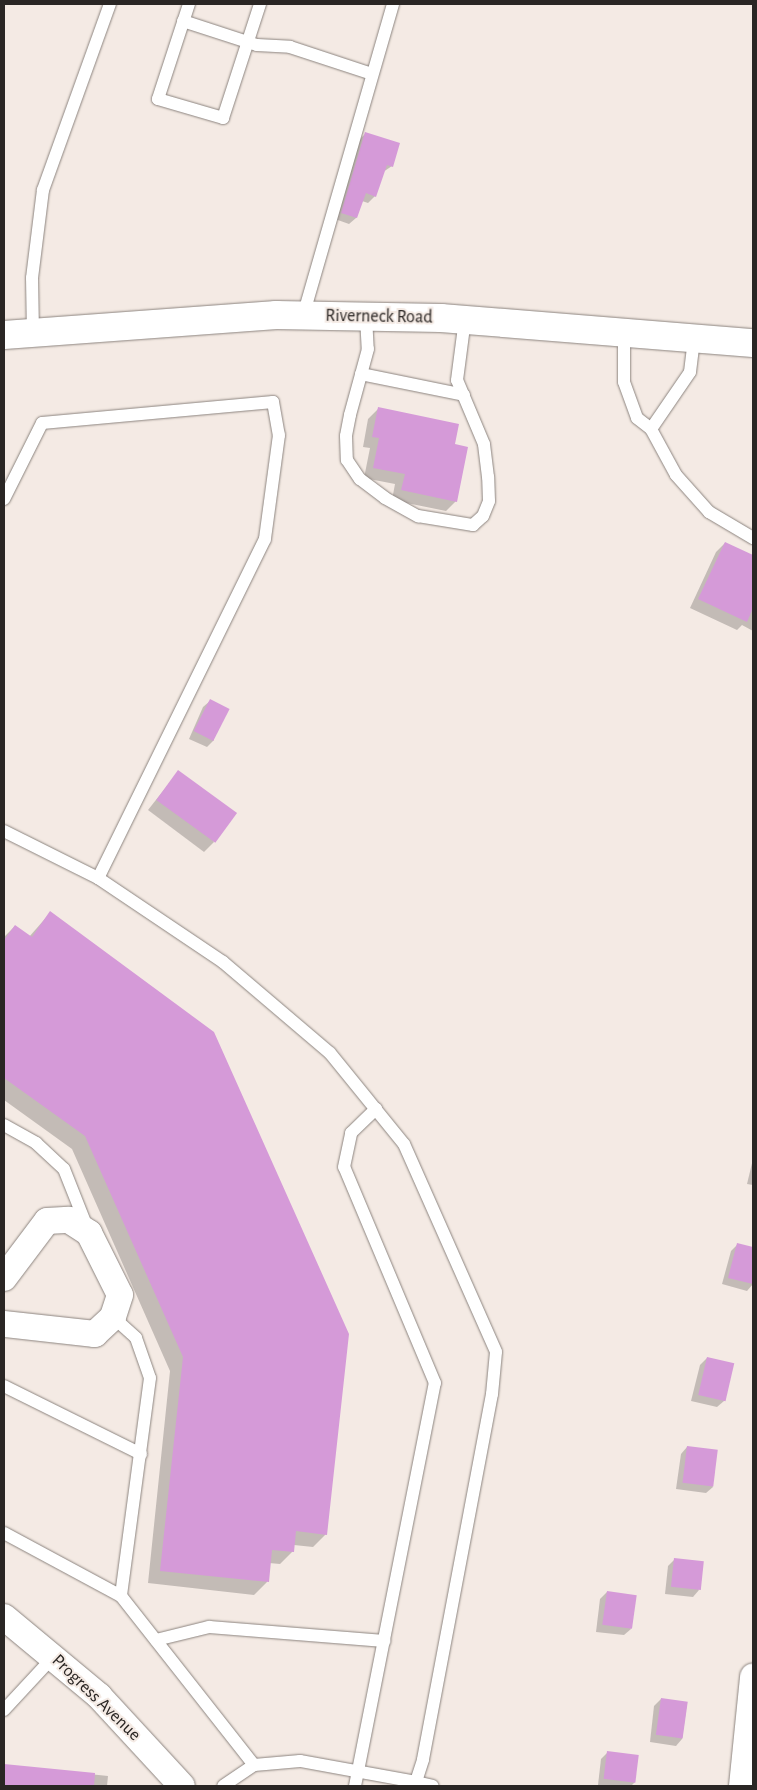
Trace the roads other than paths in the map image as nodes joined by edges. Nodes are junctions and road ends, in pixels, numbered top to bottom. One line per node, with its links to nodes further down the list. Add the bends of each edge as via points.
1 (110, 4): 12 (lane, via 43,190 32,278)
2 (189, 4): 5 (lane)
3 (260, 4): 6 (lane)
4 (393, 4): 7 (lane)
5 (183, 21): 6 (lane); 6 (lane, via 158,99 223,118)
6 (248, 42): 7 (lane, via 290,47)
7 (372, 74): 8 (lane)
8 (303, 316): 9 (main road, Riverneck Road); 12 (main road, Riverneck Road, via 276,315)
9 (366, 316): 10 (main road, Riverneck Road); 16 (lane, via 368,349)
10 (465, 320): 11 (main road, Riverneck Road); 17 (lane, via 457,380)
11 (624, 333): 14 (main road, Riverneck Road); 18 (lane, via 622,363 629,400 637,418)
12 (33, 334): 13 (main road, Riverneck Road)
13 (4, 336)
14 (694, 338): 15 (main road, Riverneck Road); 18 (lane, via 690,372)
15 (753, 344)
16 (361, 374): 17 (lane); 17 (lane, via 346,436 347,460 360,478 385,498 418,516 473,525 483,516 489,501 488,477 484,444)
17 (464, 395)
18 (651, 429): 20 (lane, via 676,475 709,512)
19 (4, 499): 22 (lane, via 42,423 274,402 279,435 265,539)
20 (753, 538)
21 (4, 831): 22 (lane)
22 (98, 878): 23 (lane, via 223,962 330,1053)
23 (376, 1109): 35 (lane, via 351,1133 344,1166 435,1383); 41 (lane, via 404,1144 496,1352 492,1394 423,1760)
24 (4, 1125): 25 (lane, via 36,1143 64,1169)
25 (89, 1233): 26 (street, via 69,1220 47,1220); 27 (street, via 120,1295)
26 (4, 1278)
27 (113, 1317): 28 (street, via 95,1334); 30 (lane, via 136,1338 150,1378)
28 (4, 1324)
29 (4, 1386): 30 (lane)
30 (141, 1454): 32 (lane)
31 (4, 1533): 32 (lane)
32 (121, 1596): 34 (lane)
33 (4, 1618): 36 (street, Progress Avenue)
34 (156, 1640): 35 (lane, via 209,1627); 39 (lane)
35 (384, 1641): 40 (lane)
36 (54, 1656): 38 (lane); 42 (street, Progress Avenue, via 99,1696)
37 (753, 1677): 46 (street)
38 (4, 1710)
39 (254, 1765): 40 (lane, via 300,1761); 43 (lane)
40 (358, 1772): 41 (lane); 44 (lane)
41 (416, 1782): 45 (lane)
42 (182, 1786)
43 (223, 1786)
44 (355, 1786)
45 (433, 1786)
46 (742, 1786)

